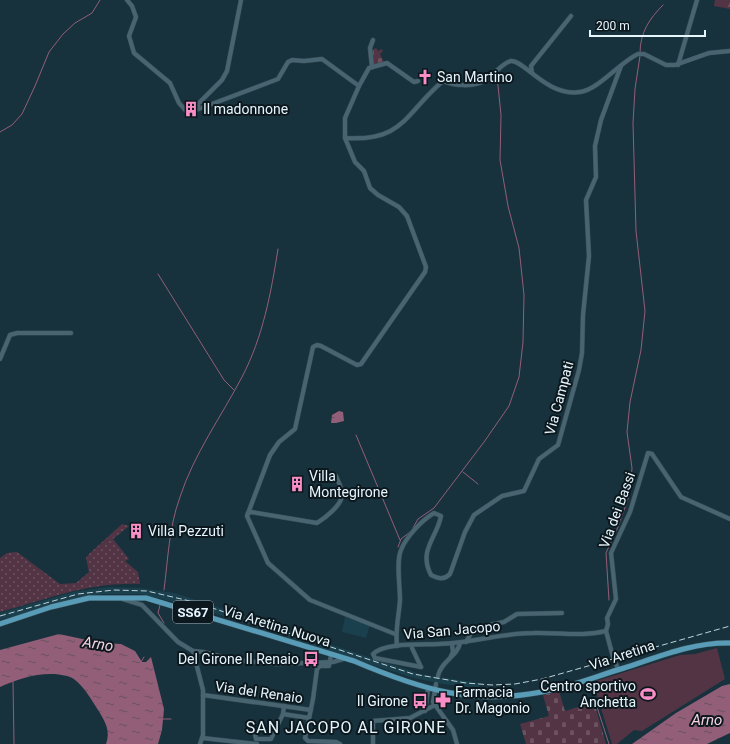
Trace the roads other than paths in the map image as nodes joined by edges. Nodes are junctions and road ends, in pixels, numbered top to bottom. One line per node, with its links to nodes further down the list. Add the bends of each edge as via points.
1 (127, 0): 17 (street, via 136,17 129,36 134,53 170,83 186,112 191,114)
2 (241, 0): 17 (street, via 227,71 222,80 198,104)
3 (697, 0): 7 (street)
4 (571, 16): 8 (street)
5 (373, 40): 10 (street, via 370,48)
6 (730, 51): 7 (street, via 709,53)
7 (678, 65): 9 (street, via 666,65 644,54 638,54)
8 (531, 66): 11 (street); 12 (street)
9 (621, 66): 12 (street, via 581,92 557,90); 28 (street, Via Campati, via 600,120 595,146 596,177 586,200 589,240 582,353 558,445 539,459 524,491 502,496 474,515 450,574 446,578 431,575 426,556 441,516 434,513 428,516 405,542 400,552 400,599)
10 (372, 67): 13 (street, via 386,64); 15 (street)
11 (524, 67): 12 (street); 14 (street, via 515,61 509,61 484,81)
12 (532, 74)
13 (416, 82)
14 (454, 85): 16 (street); 18 (street, via 443,81 429,93 403,124 381,136)
15 (359, 86): 17 (street, via 322,59 292,60 278,80); 18 (street, via 345,118)
16 (447, 86)
17 (198, 108)
18 (345, 138): 22 (street, via 355,162 364,171 370,188 399,207 407,216 426,267 425,272 360,364 356,365 321,346 313,347 295,429 279,442 270,455)
19 (71, 333): 20 (street, via 10,335)
20 (0, 359)
21 (336, 476): 22 (street, via 342,497 327,515 317,522)
22 (248, 513): 28 (street, via 248,520 268,563 310,600)
23 (730, 519): 27 (street, Via dei Bassi, via 681,497 659,462 648,453 630,512 612,553 616,600 607,618)
24 (113, 597): 26 (main road, Via Aretina Nuova / SS67, via 89,598 51,607); 35 (street, via 142,605 178,642); 36 (main road, Via Aretina Nuova / SS67, via 157,601)
25 (562, 613): 29 (street, via 517,614 504,622 474,628)
26 (0, 624)
27 (606, 631): 29 (street, Via San Jacopo, via 590,634 522,633); 38 (street, Via dei Bassi)
28 (395, 634): 33 (street, Via Campati)
29 (466, 642): 30 (street, Via San Jacopo)
30 (460, 643): 32 (street, Via San Jacopo); 37 (street, via 458,650)
31 (730, 643): 44 (main road, Via Aretina / SS67, via 685,648 617,666 551,690 516,696 478,696)
32 (452, 644): 33 (street, Via San Jacopo); 37 (street, via 453,652)
33 (397, 646): 34 (street, Via San Jacopo, via 376,652 374,656 421,667)
34 (412, 648)
35 (193, 651): 40 (street, via 268,663); 45 (street)
36 (330, 655): 39 (main road, Via Aretina Nuova / SS67); 40 (street)
37 (450, 657): 41 (street, via 441,667)
38 (614, 657)
39 (343, 659): 40 (street); 43 (main road, Via Aretina Nuova / SS67)
40 (329, 662): 48 (street, via 329,666 318,668)
41 (438, 676)
42 (436, 684): 44 (street)
43 (428, 689): 44 (main road, Via Aretina / SS67); 49 (street)
44 (435, 691): 47 (street, via 433,702)
45 (203, 695): 46 (street, Via del Renaio); 53 (street)
46 (284, 706): 48 (street, Via del Renaio); 50 (street)
47 (437, 706): 49 (street); 59 (street, via 453,730)
48 (311, 710): 51 (street)
49 (425, 711): 58 (street, via 410,718 373,720)
50 (283, 714): 51 (street); 52 (street, via 271,739 256,739)
51 (309, 718): 57 (street, via 306,740)
52 (254, 730)
53 (202, 738): 54 (street); 55 (street)
54 (248, 743): 56 (street)
55 (200, 744)
56 (257, 744)
57 (340, 744)
58 (373, 744)
59 (457, 744)

